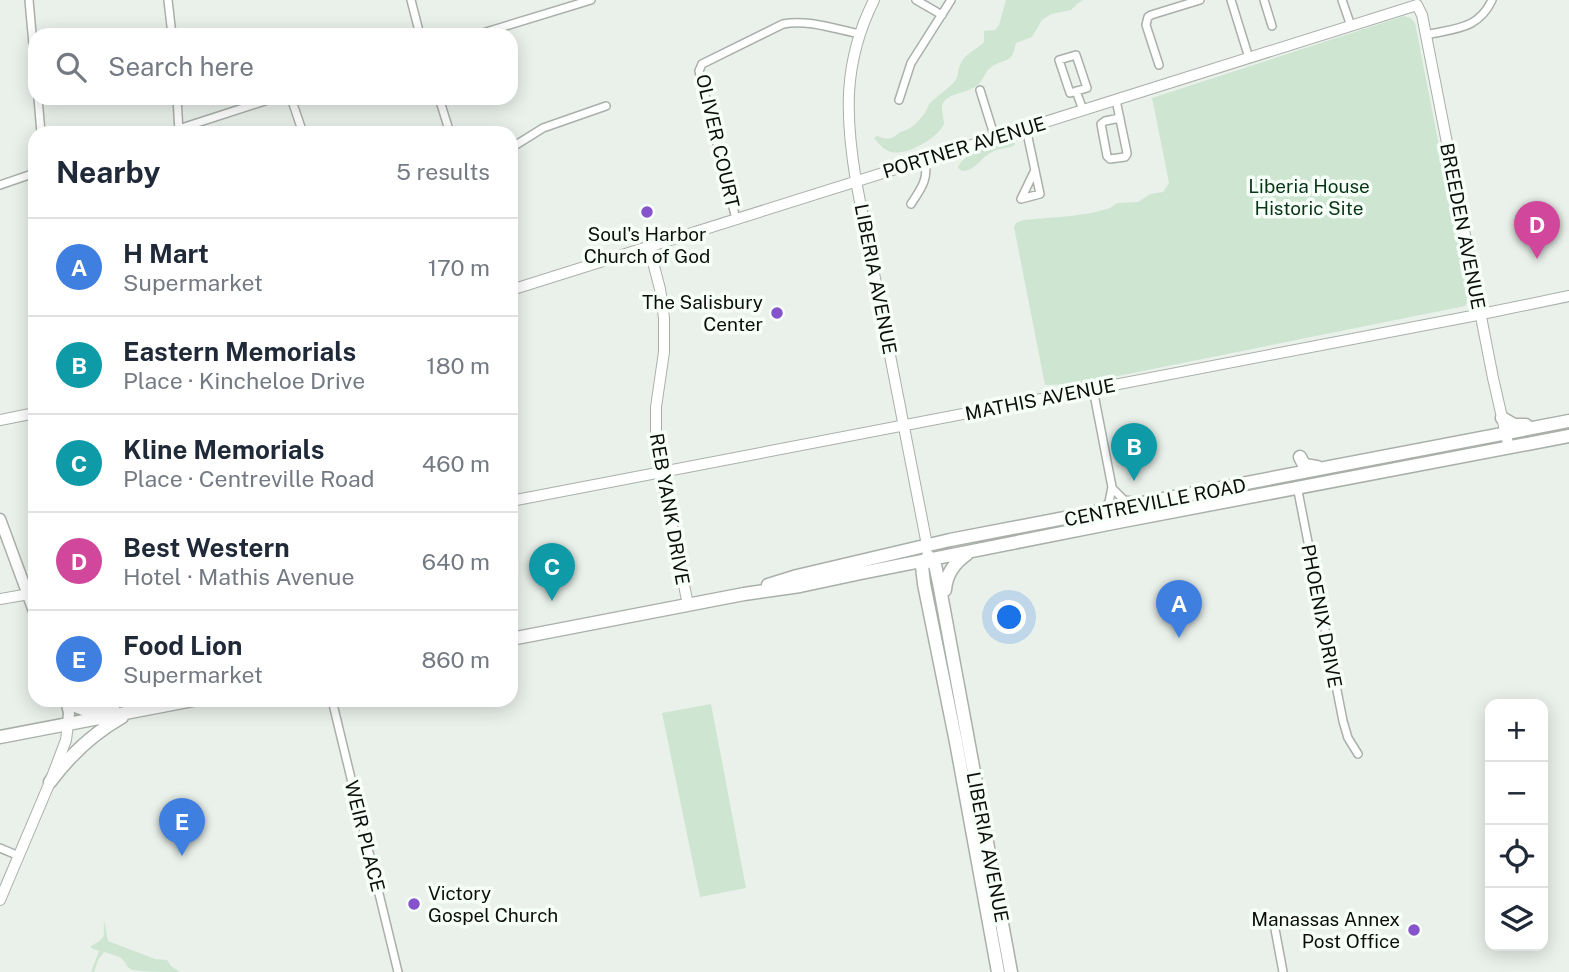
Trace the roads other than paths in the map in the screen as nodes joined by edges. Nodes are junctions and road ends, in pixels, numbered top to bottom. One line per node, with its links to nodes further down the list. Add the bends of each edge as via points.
1 (29, 0): 17 (street)
2 (168, 0): 18 (street)
3 (411, 0): 19 (street)
4 (590, 0): 20 (street)
5 (873, 0): 21 (street, LIBERIA AVENUE)
6 (916, 0): 14 (street)
7 (951, 0): 14 (street)
8 (1200, 0): 24 (street, via 1148,17 1146,25)
9 (1230, 0): 23 (street)
10 (1264, 0): 15 (street)
11 (1342, 0): 16 (street)
12 (1492, 0): 22 (street, via 1473,24)
13 (1417, 5): 16 (street, PORTNER AVENUE); 22 (street, BREEDEN AVENUE)
14 (942, 15): 27 (street, via 911,62)
15 (1272, 26)
16 (1351, 26): 23 (street, PORTNER AVENUE)
17 (32, 28)
18 (171, 28)
19 (418, 28)
20 (500, 28)
21 (860, 34): 48 (street, LIBERIA AVENUE, via 850,76 848,113); 51 (street, OLIVER COURT, via 788,23 702,64 699,71)
22 (1426, 35): 55 (street, BREEDEN AVENUE)
23 (1249, 58): 28 (street, PORTNER AVENUE)
24 (1159, 65)
25 (980, 90): 43 (street)
26 (1076, 91): 26 (street, via 1070,93 1059,60 1076,55 1087,88); 35 (street)
27 (899, 100)
28 (1116, 100): 35 (street, PORTNER AVENUE); 36 (street)
29 (39, 105): 37 (street)
30 (177, 105): 38 (street)
31 (254, 105): 39 (street)
32 (293, 105): 40 (street)
33 (441, 105): 41 (street)
34 (606, 106): 44 (street, via 543,128)
35 (1083, 110): 42 (street, PORTNER AVENUE)
36 (1120, 118): 36 (street, via 1127,154 1109,159 1101,124)
37 (40, 126)
38 (179, 126)
39 (193, 126)
40 (301, 126)
41 (448, 126)
42 (1026, 128): 43 (street, PORTNER AVENUE); 46 (street)
43 (995, 138): 45 (street, PORTNER AVENUE)
44 (518, 144)
45 (924, 160): 48 (street, PORTNER AVENUE); 50 (street, via 926,178)
46 (1035, 170)
47 (28, 175): 49 (street)
48 (856, 181): 51 (street, PORTNER AVENUE); 61 (street, LIBERIA AVENUE)
49 (0, 185)
50 (911, 205)
51 (736, 219): 52 (street, PORTNER AVENUE)
52 (649, 247): 53 (street, PORTNER AVENUE); 68 (street, REB YANK DRIVE, via 664,318 655,418)
53 (518, 288)
54 (1569, 296): 55 (street, MATHIS AVENUE)
55 (1480, 315): 56 (street, MATHIS AVENUE); 58 (street, BREEDEN AVENUE)
56 (1093, 389): 61 (street, MATHIS AVENUE); 70 (street)
57 (28, 414): 59 (street)
58 (1502, 418): 62 (highway, via 1516,425); 63 (street, BREEDEN AVENUE)
59 (0, 420)
60 (1569, 421): 62 (highway, CENTREVILLE ROAD)
61 (904, 426): 68 (street, MATHIS AVENUE); 75 (street, LIBERIA AVENUE)
62 (1544, 426): 63 (highway, CENTREVILLE ROAD)
63 (1505, 434): 65 (street, BREEDEN AVENUE); 67 (highway, CENTREVILLE ROAD)
64 (1569, 436): 65 (highway, CENTREVILLE ROAD)
65 (1509, 447): 69 (highway, CENTREVILLE ROAD)
66 (1300, 457): 67 (highway, via 1304,466)
67 (1327, 468): 69 (highway, CENTREVILLE ROAD)
68 (661, 472): 71 (street, MATHIS AVENUE); 84 (street, REB YANK DRIVE)
69 (1296, 481): 72 (highway, CENTREVILLE ROAD); 76 (highway, CENTREVILLE ROAD); 95 (street, PHOENIX DRIVE, via 1343,721)
70 (1112, 487): 72 (street, via 1124,500); 73 (street, via 1110,502)
71 (518, 500)
72 (1149, 502): 73 (highway, CENTREVILLE ROAD)
73 (1100, 512): 75 (highway, CENTREVILLE ROAD)
74 (0, 519): 80 (main road)
75 (927, 545): 77 (highway, LIBERIA AVENUE); 82 (highway, CENTREVILLE ROAD, via 797,576)
76 (974, 551): 77 (highway, CENTREVILLE ROAD); 85 (highway, via 948,574)
77 (928, 559): 78 (highway, CENTREVILLE ROAD); 79 (highway, LIBERIA AVENUE, via 922,566); 85 (highway, LIBERIA AVENUE, via 935,565)
78 (890, 567): 79 (highway, via 911,571); 82 (highway, CENTREVILLE ROAD)
79 (924, 584): 102 (highway, LIBERIA AVENUE)
80 (28, 586)
81 (28, 594): 83 (street)
82 (744, 594): 84 (highway, CENTREVILLE ROAD)
83 (0, 599)
84 (688, 605): 86 (highway, CENTREVILLE ROAD)
85 (944, 605): 103 (highway, LIBERIA AVENUE)
86 (518, 638)
87 (69, 707): 93 (main road)
88 (77, 707): 89 (highway)
89 (111, 707)
90 (159, 707): 92 (highway)
91 (334, 707): 101 (street, WEIR PLACE)
92 (131, 712): 93 (highway); 96 (highway, via 84,743)
93 (68, 724): 94 (highway); 96 (street)
94 (0, 737)
95 (1359, 754)
96 (50, 782): 98 (street)
97 (0, 848): 98 (street)
98 (19, 856): 99 (street)
99 (0, 900)
100 (1275, 929): 104 (street)
101 (398, 972)
102 (999, 972)
103 (1011, 972)
104 (1283, 972)

